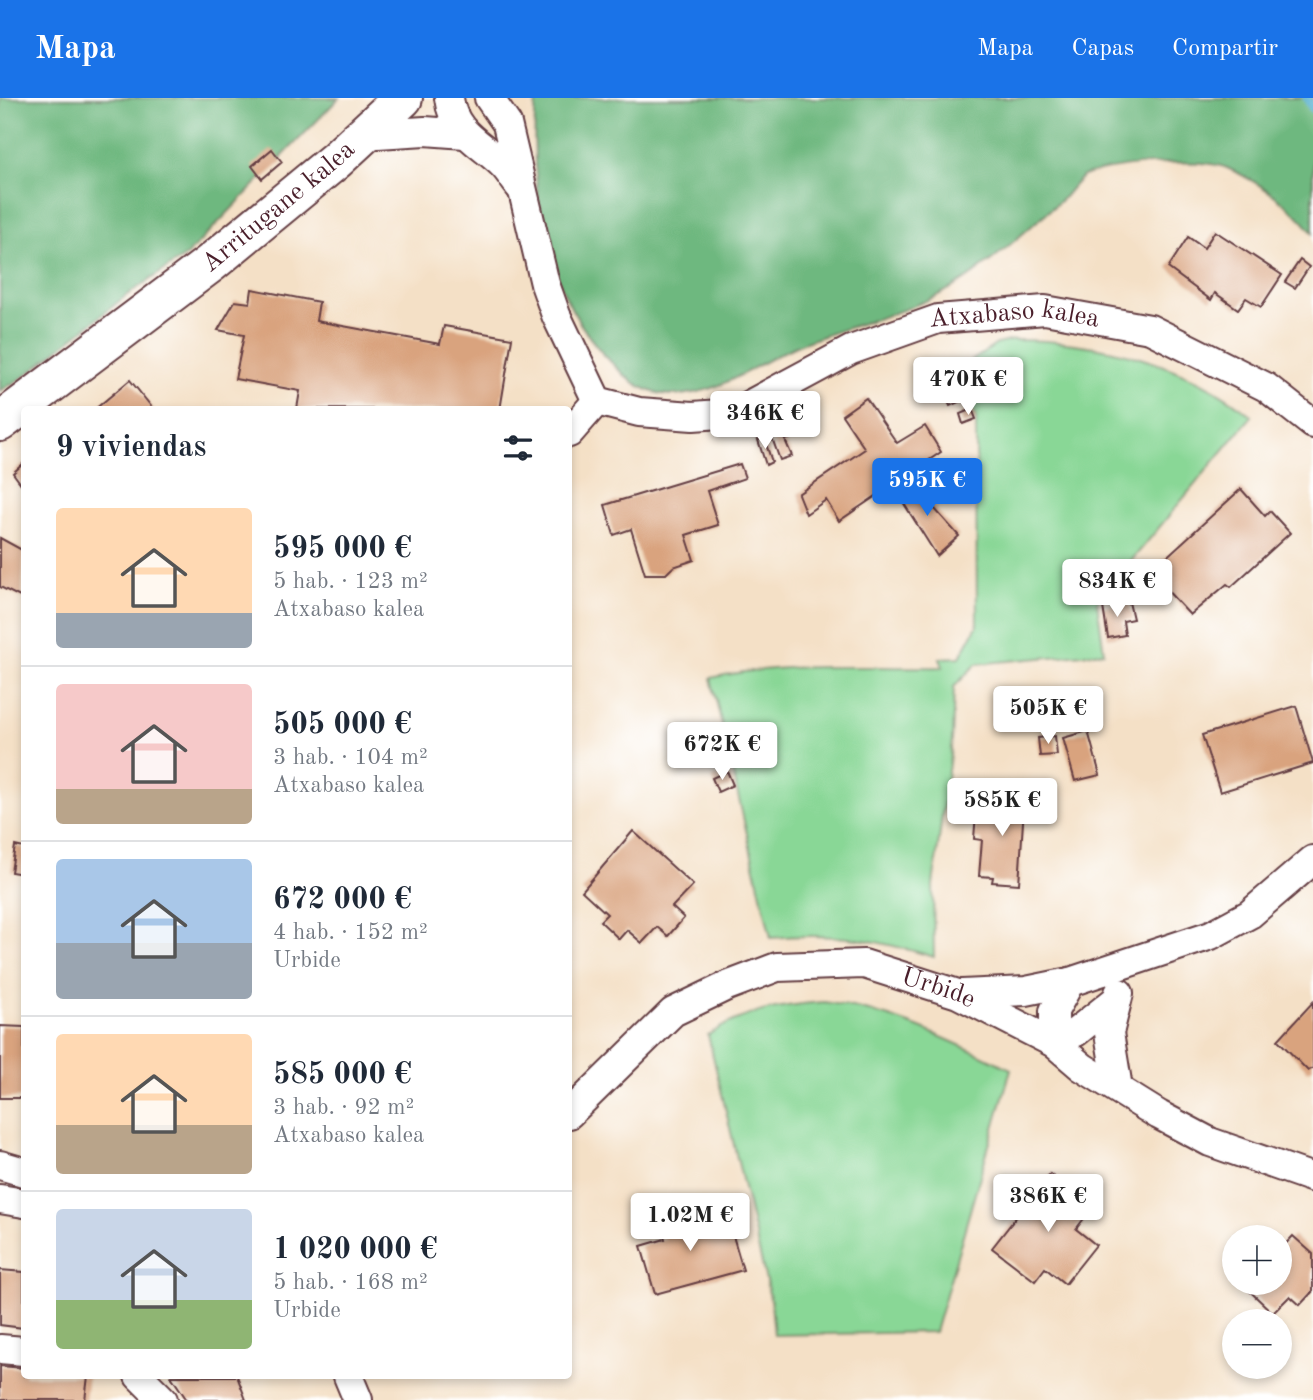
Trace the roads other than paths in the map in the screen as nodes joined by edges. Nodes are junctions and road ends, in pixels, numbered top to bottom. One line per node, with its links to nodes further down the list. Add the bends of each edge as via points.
1 (404, 98): 5 (street, Arritugane kalea)
2 (449, 98): 4 (street, via 450,109)
3 (499, 104): 6 (street)
4 (465, 134): 5 (street); 6 (street, via 502,164)
5 (362, 135): 7 (street, Arritugane kalea, via 211,263)
6 (523, 192): 9 (street, via 553,304)
7 (148, 308): 8 (street, Arritugane kalea); 10 (street, Arritugane kalea)
8 (0, 397)
9 (597, 401): 11 (street, Atxabaso kalea, via 639,412 734,412 852,350 938,319 1045,310 1150,329 1266,387); 12 (street)
10 (0, 422)
11 (1313, 424)
12 (572, 430)
13 (1313, 860): 14 (street, via 1250,914)
14 (1138, 961): 15 (street); 17 (street)
15 (1070, 982): 16 (street); 18 (street, via 1055,1011)
16 (958, 994): 18 (street, Urbide); 20 (street, Urbide, via 864,964 777,967 673,1013)
17 (1116, 1000): 18 (street); 19 (street, via 1109,1032)
18 (1054, 1043): 19 (street, Urbide, via 1082,1067)
19 (1118, 1088): 23 (street, Urbide, via 1210,1142)
20 (572, 1111)
21 (0, 1165): 22 (street)
22 (21, 1171)
23 (1313, 1178)
24 (0, 1199): 25 (street)
25 (21, 1202)
26 (0, 1349): 27 (street)
27 (21, 1351)
28 (142, 1379): 30 (street)
29 (349, 1379): 31 (street)
30 (163, 1400)
31 (358, 1400)

